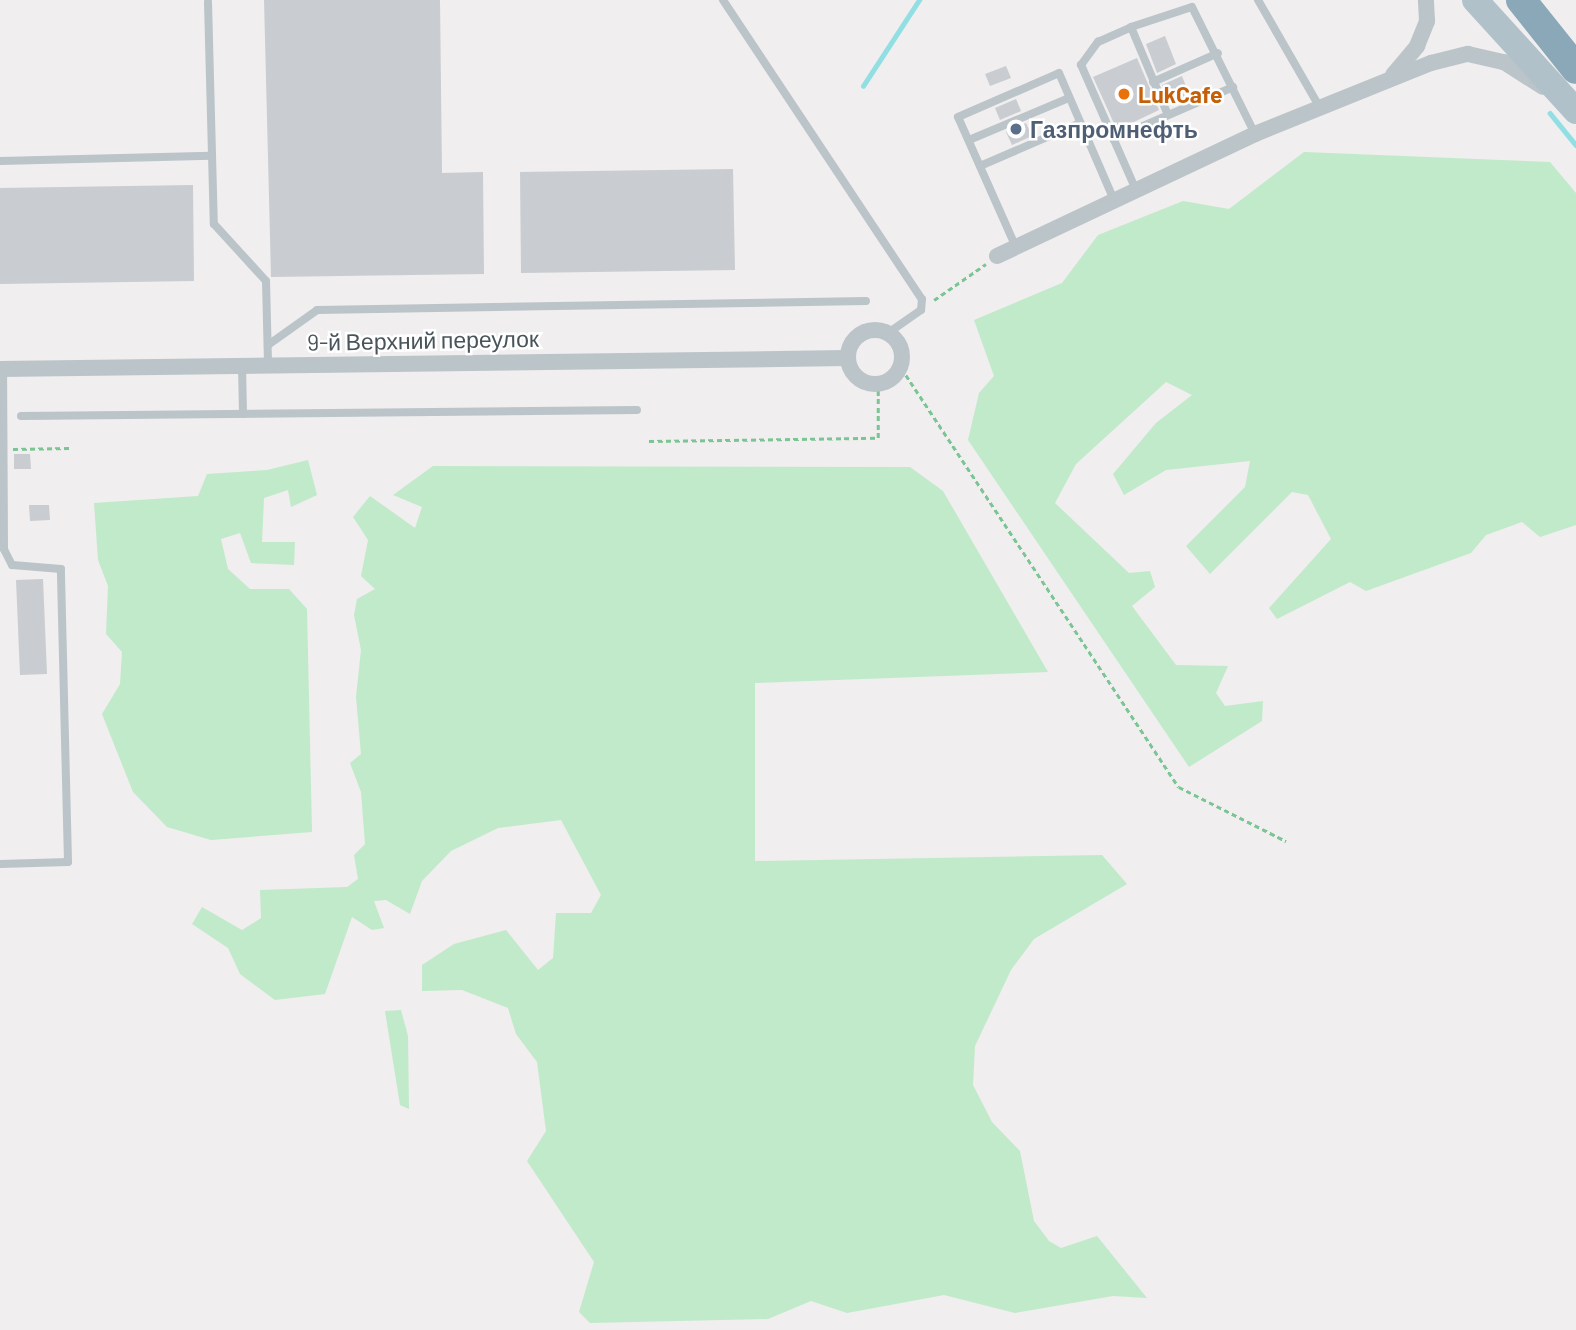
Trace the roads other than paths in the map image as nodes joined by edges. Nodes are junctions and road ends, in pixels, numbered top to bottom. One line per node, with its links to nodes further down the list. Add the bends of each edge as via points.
1 (723, 0): 29 (lane, via 924,305)
2 (1258, 0): 14 (lane)
3 (1426, 0): 10 (street, via 1427,22 1417,46)
4 (1475, 0): 15 (main road)
5 (1521, 0): 9 (highway)
6 (208, 2): 21 (lane)
7 (1131, 27): 8 (lane, via 1192,7); 11 (lane); 19 (lane, via 1098,43 1081,65)
8 (1218, 53): 11 (lane); 12 (lane)
9 (1576, 69)
10 (1393, 75): 14 (street); 15 (street, via 1468,54 1504,62)
11 (1153, 82): 16 (lane)
12 (1233, 87): 16 (lane); 18 (lane)
13 (1069, 98): 17 (lane); 20 (lane); 20 (lane, via 1059,73 958,117)
14 (1319, 106): 18 (street)
15 (1572, 107)
16 (1168, 115): 19 (lane)
17 (1080, 123): 23 (lane); 25 (lane)
18 (1255, 134): 24 (street)
19 (1113, 139): 24 (lane)
20 (969, 140): 23 (lane)
21 (211, 156): 22 (lane); 30 (lane, via 214,224 265,281)
22 (0, 160)
23 (980, 166): 26 (lane)
24 (1136, 190): 25 (street)
25 (1114, 200): 26 (street)
26 (1015, 246): 27 (street)
27 (997, 256)
28 (866, 302): 30 (lane, via 317,310)
29 (888, 333): 31 (street, via 856,337); 31 (street, via 902,362 889,381 867,384)
30 (268, 345): 33 (lane)
31 (847, 358): 33 (street, 9-й Верхний переулок)
32 (242, 365): 33 (street, 9-й Верхний переулок); 34 (street, 9-й Верхний переулок); 36 (lane)
33 (268, 365)
34 (1, 369): 38 (lane)
35 (637, 410): 36 (lane)
36 (243, 414): 37 (lane)
37 (22, 416)
38 (1, 461): 39 (lane, via 6,558 24,568 61,569 68,862)
39 (0, 864)

